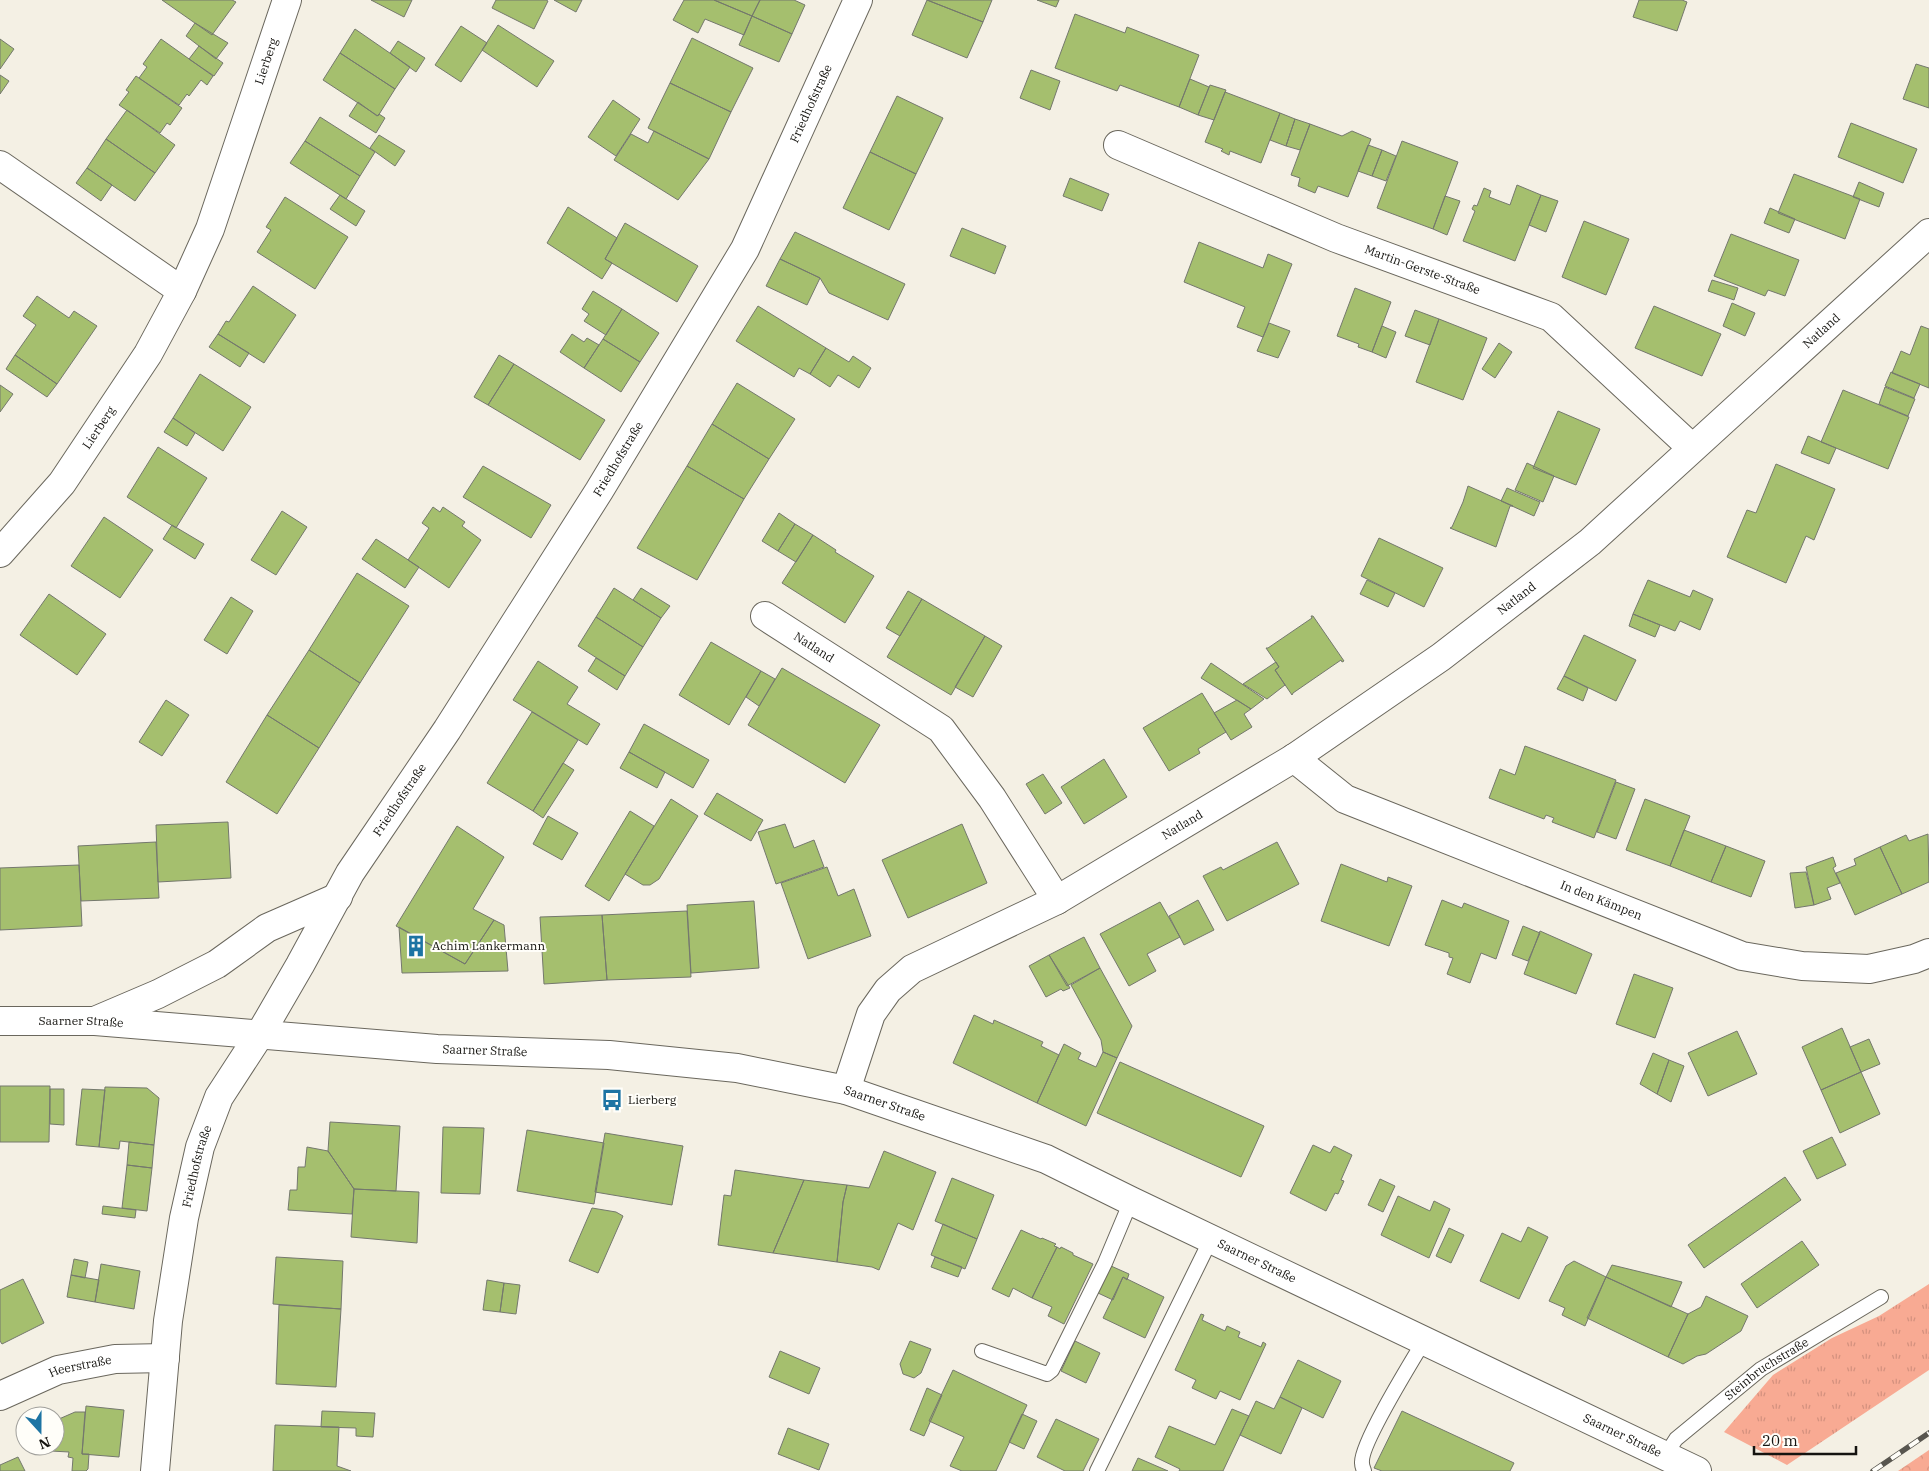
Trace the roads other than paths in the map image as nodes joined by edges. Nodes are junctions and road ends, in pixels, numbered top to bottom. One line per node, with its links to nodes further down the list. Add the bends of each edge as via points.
1 (287, 0): 6 (street, Lierberg, via 210,229)
2 (858, 0): 11 (street, Friedhofstraße, via 746,249 599,491 447,730 350,872)
3 (1118, 146): 7 (street, Martin-Gerste-Straße, via 1336,238 1551,317)
4 (0, 165): 6 (street)
5 (1929, 233): 7 (street, Natland)
6 (182, 291): 8 (street, Lierberg, via 148,354 62,483)
7 (1692, 448): 10 (street, Natland, via 1590,542 1441,657)
8 (0, 553)
9 (765, 616): 12 (street, Natland, via 941,728 992,798)
10 (1294, 758): 12 (street, Natland); 13 (street, In den Kämpen, via 1345,799 1742,956 1802,966 1870,969)
11 (338, 897): 15 (street, via 267,928 217,964); 16 (street, Friedhofstraße)
12 (1057, 900): 17 (street, Natland, via 912,969 888,990 870,1014)
13 (1929, 953)
14 (0, 1021): 15 (street, Saarner Straße)
15 (95, 1021): 16 (street, Saarner Straße)
16 (260, 1034): 17 (street, Saarner Straße, via 437,1049 609,1055 738,1068); 23 (street, Friedhofstraße, via 219,1097 200,1147 184,1218)
17 (846, 1090): 18 (street, Saarner Straße, via 1046,1159)
18 (1131, 1201): 19 (street, Saarner Straße); 22 (lane, via 1052,1370 1047,1374)
19 (1211, 1239): 21 (street, Saarner Straße); 27 (lane)
20 (1881, 1297): 25 (lane, Steinbruchstraße, via 1762,1369 1676,1439)
21 (1424, 1341): 25 (street, Saarner Straße); 28 (lane, via 1396,1386 1367,1446 1361,1462)
22 (982, 1351)
23 (165, 1358): 24 (street, Heerstraße, via 115,1359 58,1370); 26 (street, Friedhofstraße)
24 (0, 1396)
25 (1680, 1463)
26 (155, 1471)
27 (1097, 1471)
28 (1364, 1471)

